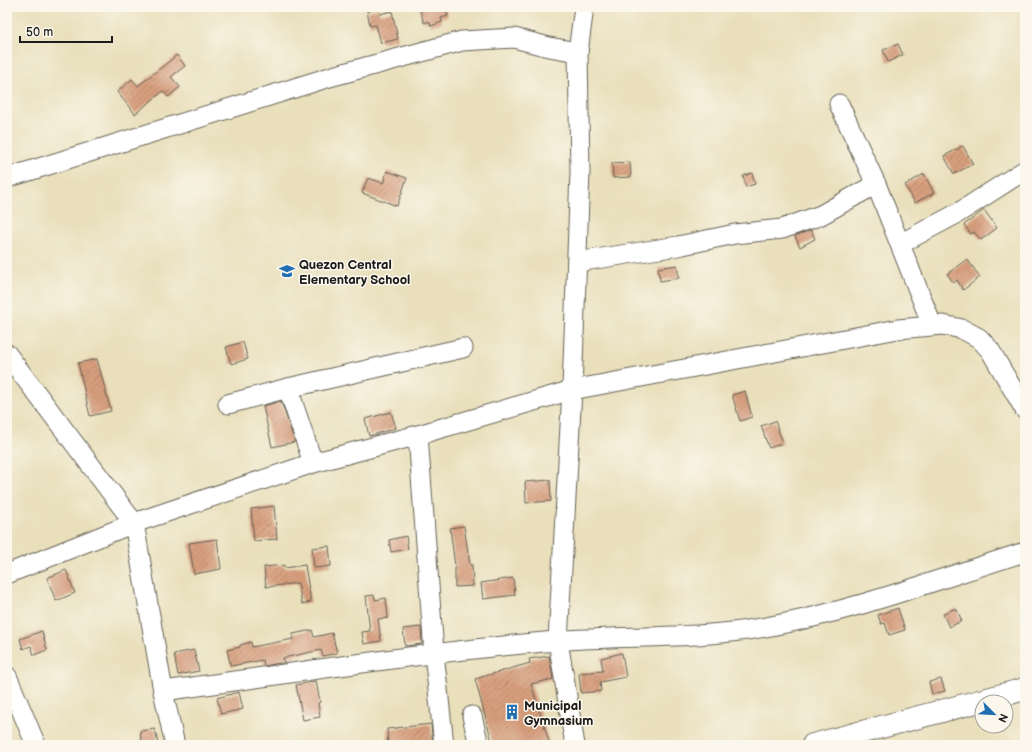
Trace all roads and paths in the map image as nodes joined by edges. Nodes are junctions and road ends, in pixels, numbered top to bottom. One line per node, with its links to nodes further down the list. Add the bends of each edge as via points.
1 (584, 7): 2 (street)
2 (578, 52): 5 (street, via 514,38 462,41 333,76); 8 (street, via 581,147)
3 (839, 104): 6 (street)
4 (1025, 170): 7 (street, via 958,213)
5 (7, 178)
6 (876, 184): 7 (street); 8 (street, via 821,215 782,230 735,234)
7 (900, 244): 9 (street)
8 (577, 262): 13 (street)
9 (932, 325): 13 (street, via 898,328); 15 (street, via 962,329 979,338 990,350)
10 (463, 348): 12 (street)
11 (7, 354): 18 (street)
12 (288, 388): 14 (street); 17 (street)
13 (572, 390): 16 (street); 21 (street)
14 (228, 404)
15 (1025, 410)
16 (418, 435): 17 (street); 22 (street)
17 (313, 463): 18 (street)
18 (134, 523): 20 (street); 25 (street)
19 (1025, 552): 21 (street, via 862,604 770,627 723,633)
20 (7, 574)
21 (558, 641): 22 (street); 31 (street)
22 (434, 653): 25 (street); 29 (street)
23 (7, 676): 27 (street)
24 (1025, 689): 32 (highway)
25 (163, 691): 28 (street)
26 (472, 716): 30 (street)
27 (36, 745)
28 (175, 745)
29 (444, 745)
30 (479, 745)
31 (575, 745)
32 (813, 745)

